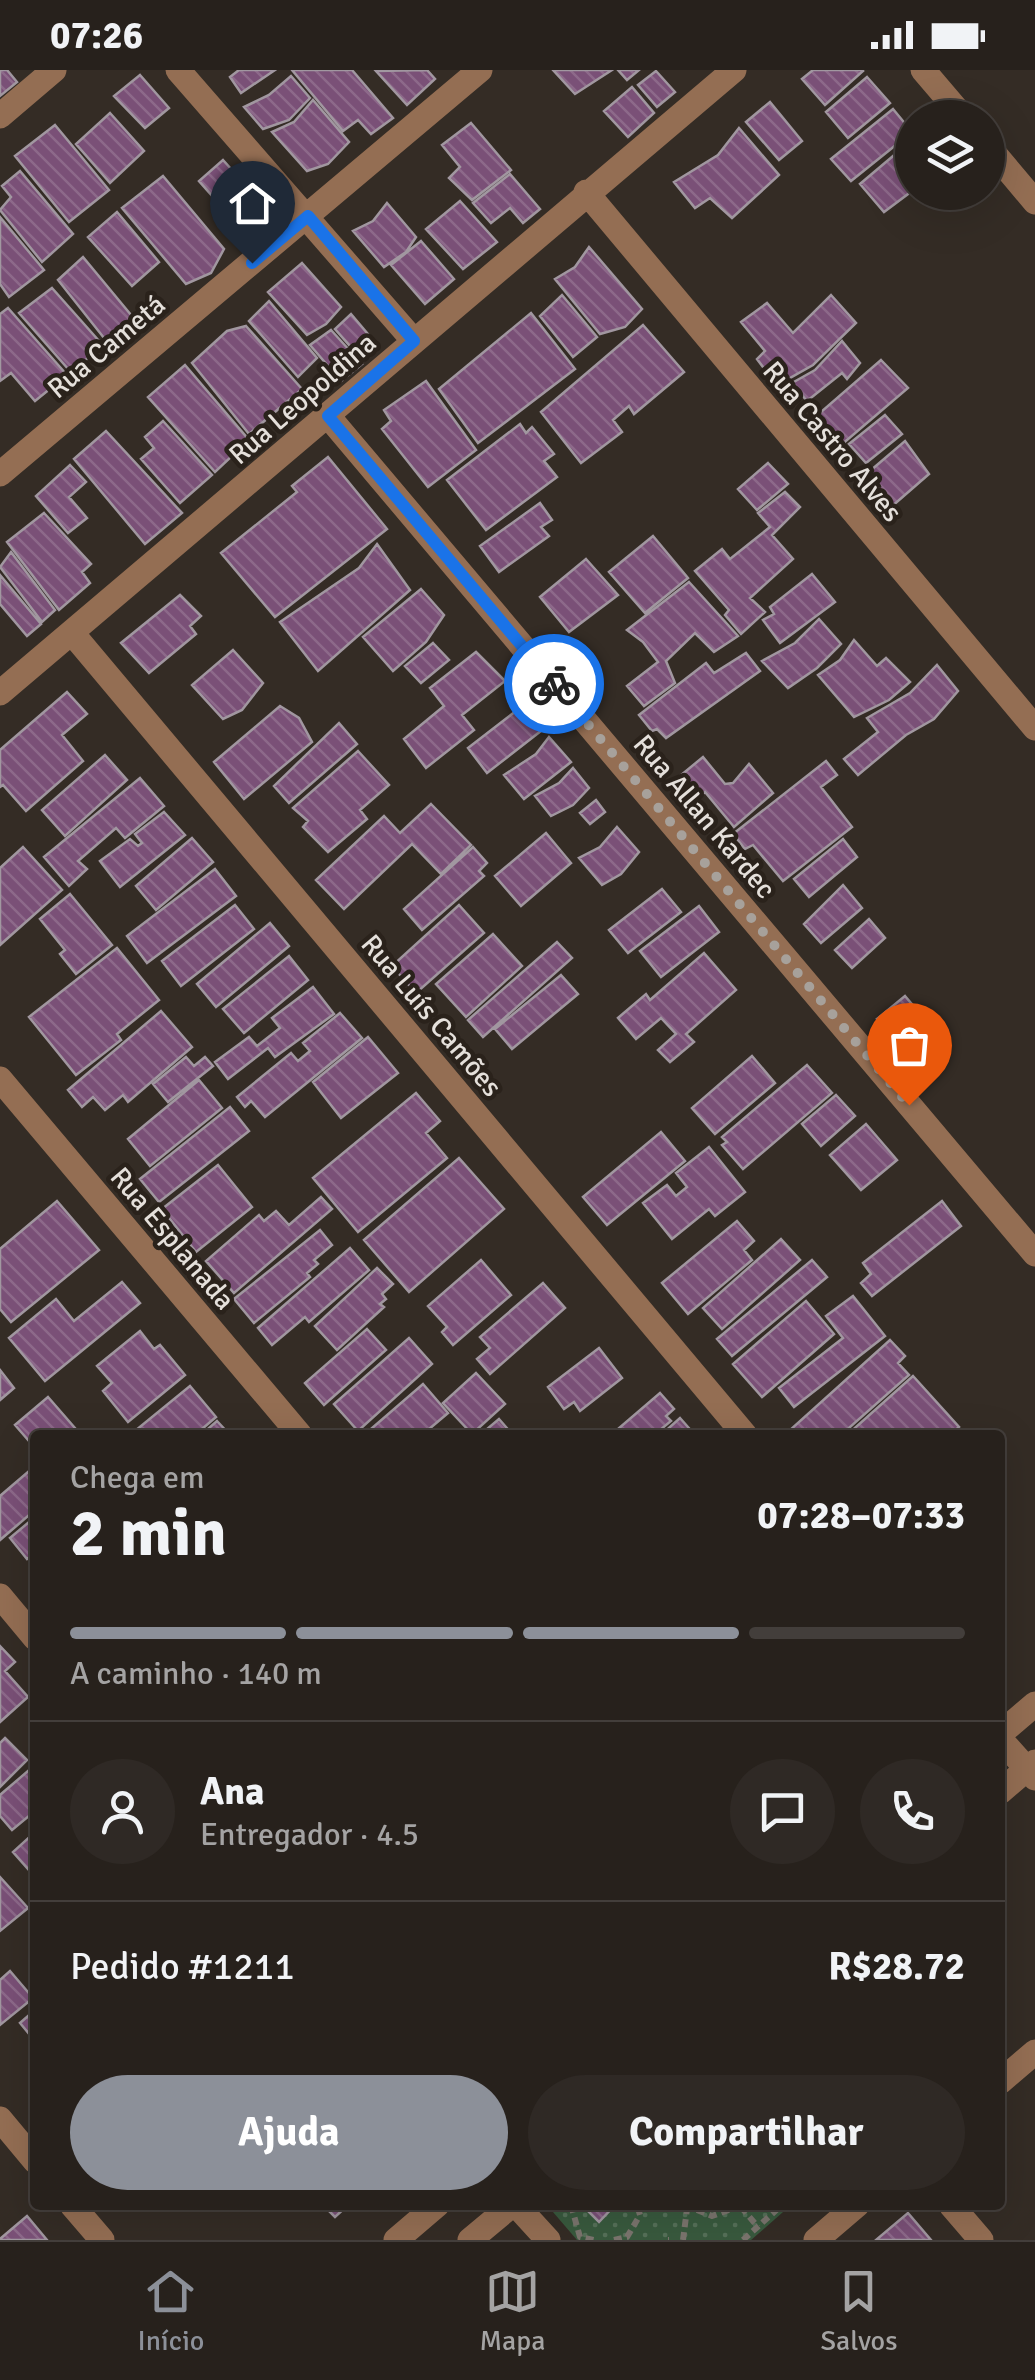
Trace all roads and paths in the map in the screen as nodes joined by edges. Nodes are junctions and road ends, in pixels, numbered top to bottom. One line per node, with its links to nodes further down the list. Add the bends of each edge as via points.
1 (54, 70): 7 (street)
2 (178, 70): 11 (street)
3 (480, 70): 11 (street, Rua Cametá)
4 (734, 70): 9 (street, Rua Leopoldina)
5 (924, 70): 6 (street)
6 (949, 100)
7 (0, 116)
8 (1005, 166): 10 (street)
9 (586, 192): 12 (street, Rua Leopoldina); 17 (street, Rua Castro Alves)
10 (1035, 202)
11 (308, 216): 12 (street); 14 (street, Rua Cametá)
12 (414, 341): 13 (street, Rua Leopoldina)
13 (328, 416): 15 (street, Rua Leopoldina); 19 (street, Rua Allan Kardec)
14 (0, 474)
15 (72, 633): 16 (street, Rua Leopoldina); 21 (street, Rua Luís Camões)
16 (0, 693)
17 (1035, 728)
18 (0, 1079): 20 (street, Rua Esplanada)
19 (1035, 1254)
20 (296, 1430)
21 (741, 1430)
22 (0, 1596): 23 (street)
23 (30, 1632)
24 (1035, 1704): 25 (street)
25 (1005, 1731)
26 (1005, 1741): 27 (street)
27 (1032, 1770): 28 (street)
28 (1005, 1789)
29 (1035, 2052): 30 (street)
30 (1005, 2078)
31 (0, 2119): 32 (street)
32 (30, 2155)
33 (76, 2210): 48 (street)
34 (430, 2210): 49 (street)
35 (508, 2210): 50 (street)
36 (519, 2210): 51 (street)
37 (572, 2210): 52 (path, via 580,2237)
38 (638, 2210): 47 (path)
39 (686, 2210): 54 (path)
40 (695, 2210): 41 (path, via 712,2216)
41 (730, 2210)
42 (745, 2210): 46 (path)
43 (777, 2210): 46 (path)
44 (852, 2210): 56 (street)
45 (955, 2210): 57 (street)
46 (758, 2227): 55 (path)
47 (628, 2238): 53 (path)
48 (102, 2240)
49 (396, 2240)
50 (470, 2240)
51 (548, 2240)
52 (594, 2240)
53 (614, 2240)
54 (683, 2240)
55 (743, 2240)
56 (816, 2240)
57 (981, 2240)

